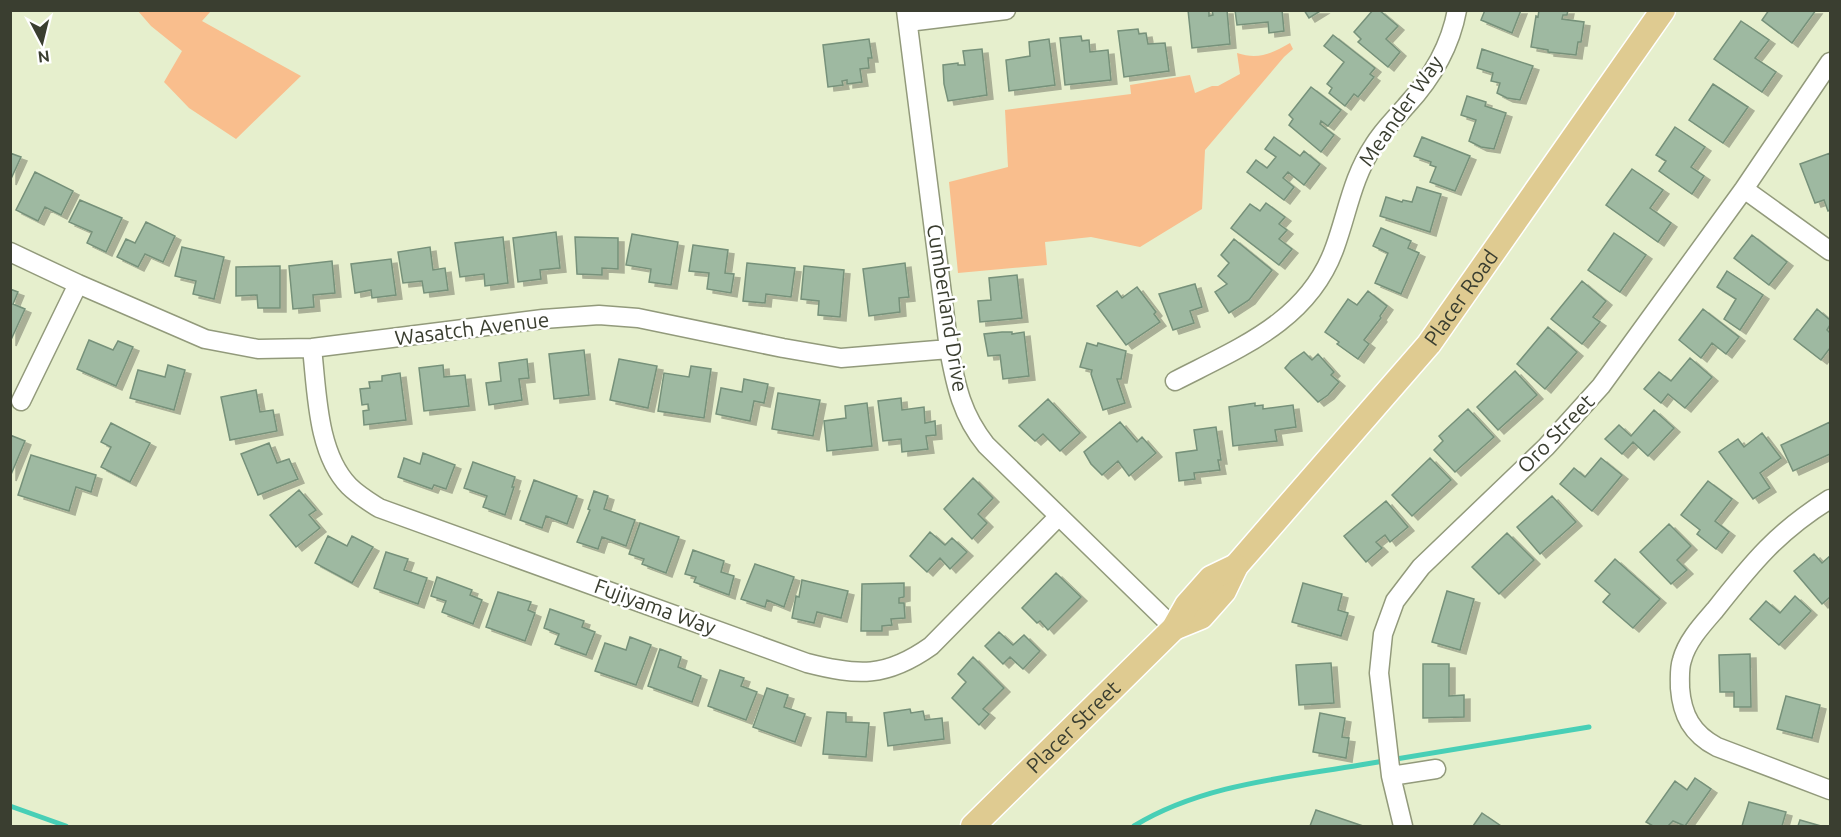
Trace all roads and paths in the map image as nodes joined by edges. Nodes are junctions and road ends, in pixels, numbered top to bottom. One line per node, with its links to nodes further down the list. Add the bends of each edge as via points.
1 (1006, 10): 4 (street)
2 (1457, 10): 12 (street, Meander Way, via 1437,67 1364,159 1335,247 1312,290 1284,319 1257,339)
3 (1663, 10): 16 (main road, Placer Road, via 1429,344 1236,566 1224,591 1201,617)
4 (907, 16): 11 (street, Cumberland Drive)
5 (1830, 62): 6 (street, Oro Street)
6 (1743, 189): 7 (street); 18 (street, Oro Street, via 1601,386 1546,447 1421,567 1398,595 1383,633 1379,664)
7 (1830, 251)
8 (10, 252): 9 (street, Wasatch Avenue)
9 (78, 284): 10 (street, Wasatch Avenue, via 219,343 258,349); 13 (street)
10 (312, 348): 11 (street, Wasatch Avenue, via 599,315 638,318 841,358); 15 (street, Fujiyama Way, via 326,447 338,473 364,499 379,508 807,663 841,671 879,671 925,650)
11 (949, 349): 15 (street, Cumberland Drive, via 961,403 976,433)
12 (1175, 381)
13 (21, 401)
14 (1830, 499): 19 (street, via 1786,529 1751,565 1694,637 1682,659 1680,680 1686,716 1706,741)
15 (1059, 516): 16 (street, Cumberland Drive)
16 (1174, 628): 20 (main road, Placer Street)
17 (1436, 769): 18 (street)
18 (1391, 776): 21 (street, Oro Street)
19 (1830, 790)
20 (973, 826)
21 (1403, 826)

